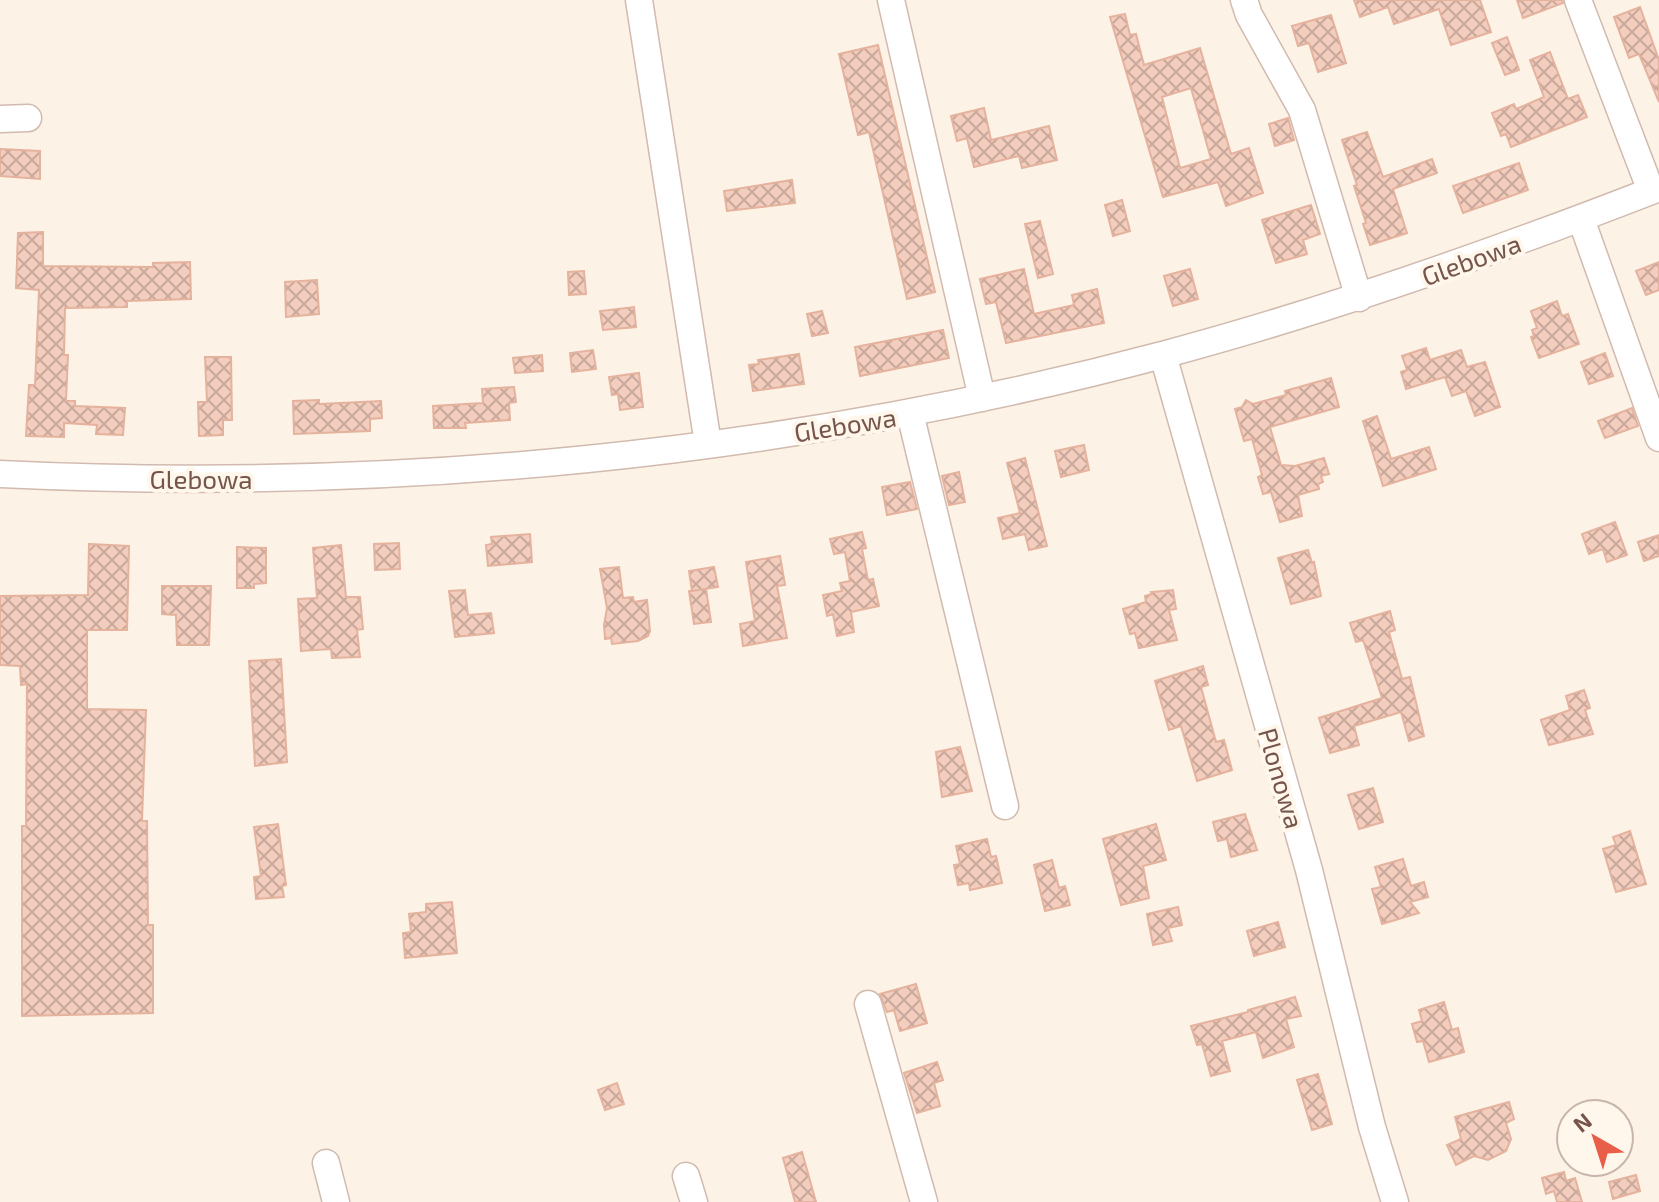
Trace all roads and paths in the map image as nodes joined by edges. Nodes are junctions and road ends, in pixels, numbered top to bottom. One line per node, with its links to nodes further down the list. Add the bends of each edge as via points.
1 (639, 0): 14 (street)
2 (891, 0): 11 (street)
3 (1244, 0): 9 (street, via 1302,110)
4 (1578, 0): 7 (street)
5 (28, 118): 6 (street)
6 (0, 119)
7 (1655, 190): 8 (street, Glebowa)
8 (1581, 219): 9 (street, Glebowa); 13 (street)
9 (1359, 298): 10 (street, Glebowa)
10 (1163, 355): 11 (street, Glebowa); 23 (street, Plonowa, via 1309,870)
11 (982, 398): 12 (street, Glebowa)
12 (910, 413): 14 (street, Glebowa); 16 (street)
13 (1659, 438)
14 (708, 444): 15 (street, Glebowa, via 543,464 347,476)
15 (0, 474)
16 (1005, 806)
17 (868, 1004): 22 (street)
18 (326, 1163): 20 (street)
19 (686, 1176): 21 (street)
20 (336, 1202)
21 (694, 1202)
22 (924, 1202)
23 (1395, 1202)

